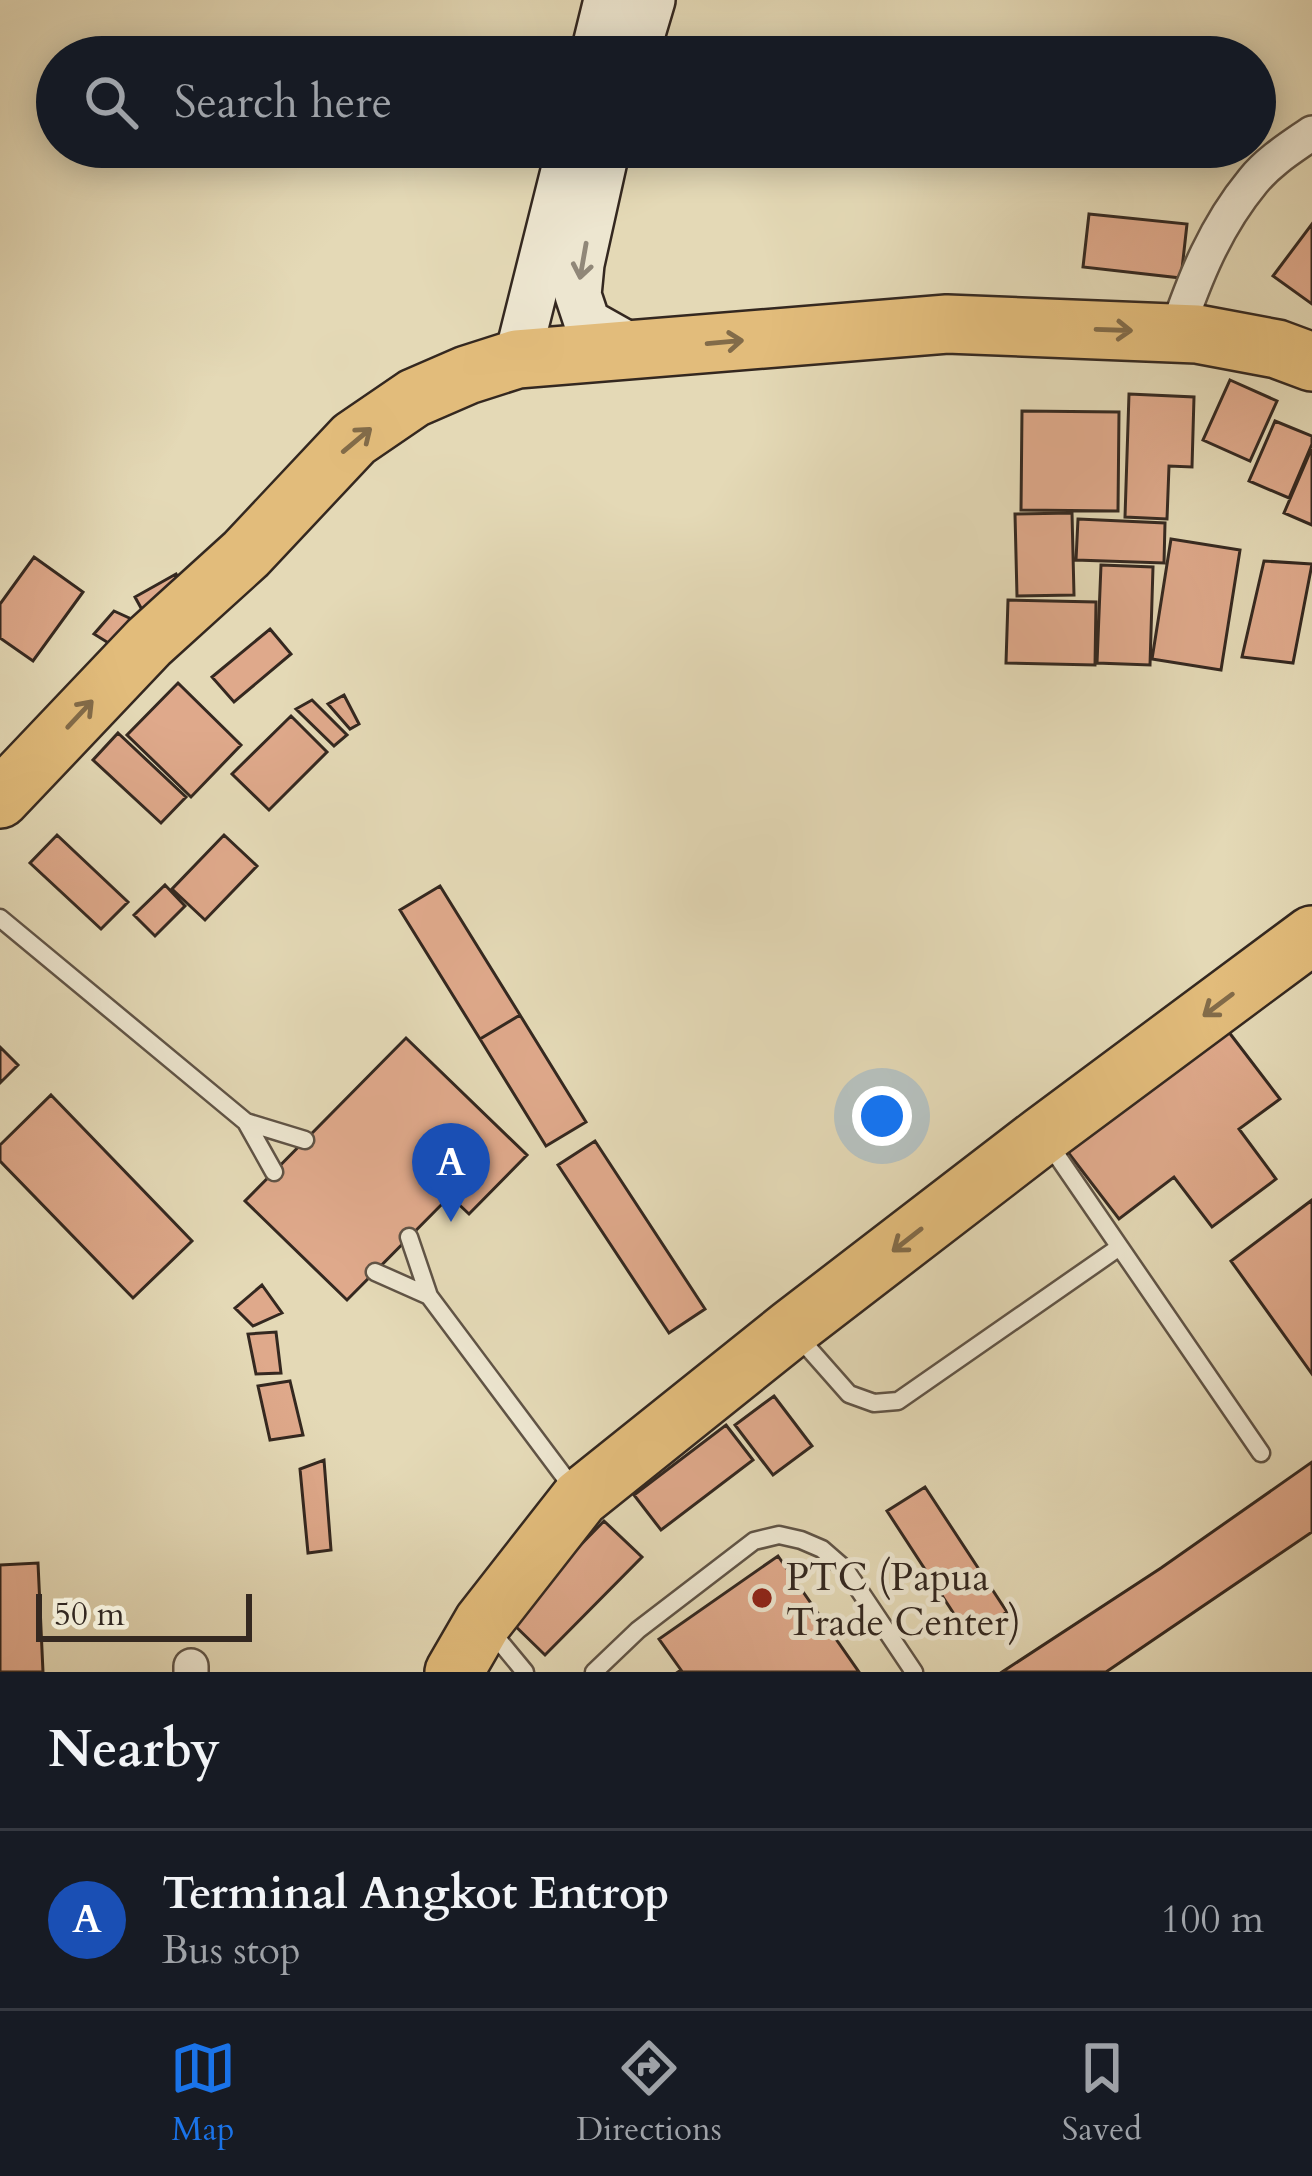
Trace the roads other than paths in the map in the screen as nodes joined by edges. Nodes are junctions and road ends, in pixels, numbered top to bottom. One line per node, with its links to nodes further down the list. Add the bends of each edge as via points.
1 (608, 0): 3 (street)
2 (652, 0): 4 (street)
3 (599, 36)
4 (641, 36)
5 (1312, 133): 6 (street)
6 (1276, 162)
7 (565, 168): 12 (street)
8 (603, 168): 11 (street, one-way to 11, via 578,296 587,322)
9 (1268, 168): 10 (street, via 1197,271)
10 (1176, 333): 11 (highway, one-way to 10, via 947,324); 13 (highway)
11 (635, 349): 12 (highway)
12 (517, 359): 14 (highway, one-way to 12, via 354,439 414,398)
13 (1312, 362)
14 (0, 799)
15 (0, 918): 17 (lane)
16 (1312, 935): 18 (highway, one-way to 18)
17 (246, 1122): 19 (lane); 20 (lane)
18 (1043, 1135): 22 (lane); 25 (highway, one-way to 25)
19 (305, 1141)
20 (274, 1172)
21 (409, 1237): 24 (lane)
22 (1118, 1248): 25 (lane, via 898,1401 849,1394); 26 (lane)
23 (375, 1272): 24 (lane)
24 (429, 1296): 27 (lane)
25 (792, 1328): 27 (highway)
26 (1261, 1453)
27 (580, 1498): 28 (highway)
28 (483, 1622): 29 (highway); 30 (lane)
29 (454, 1672)
30 (525, 1672)
31 (594, 1672): 32 (lane, via 754,1541 778,1535 823,1549 845,1569)
32 (914, 1672)

